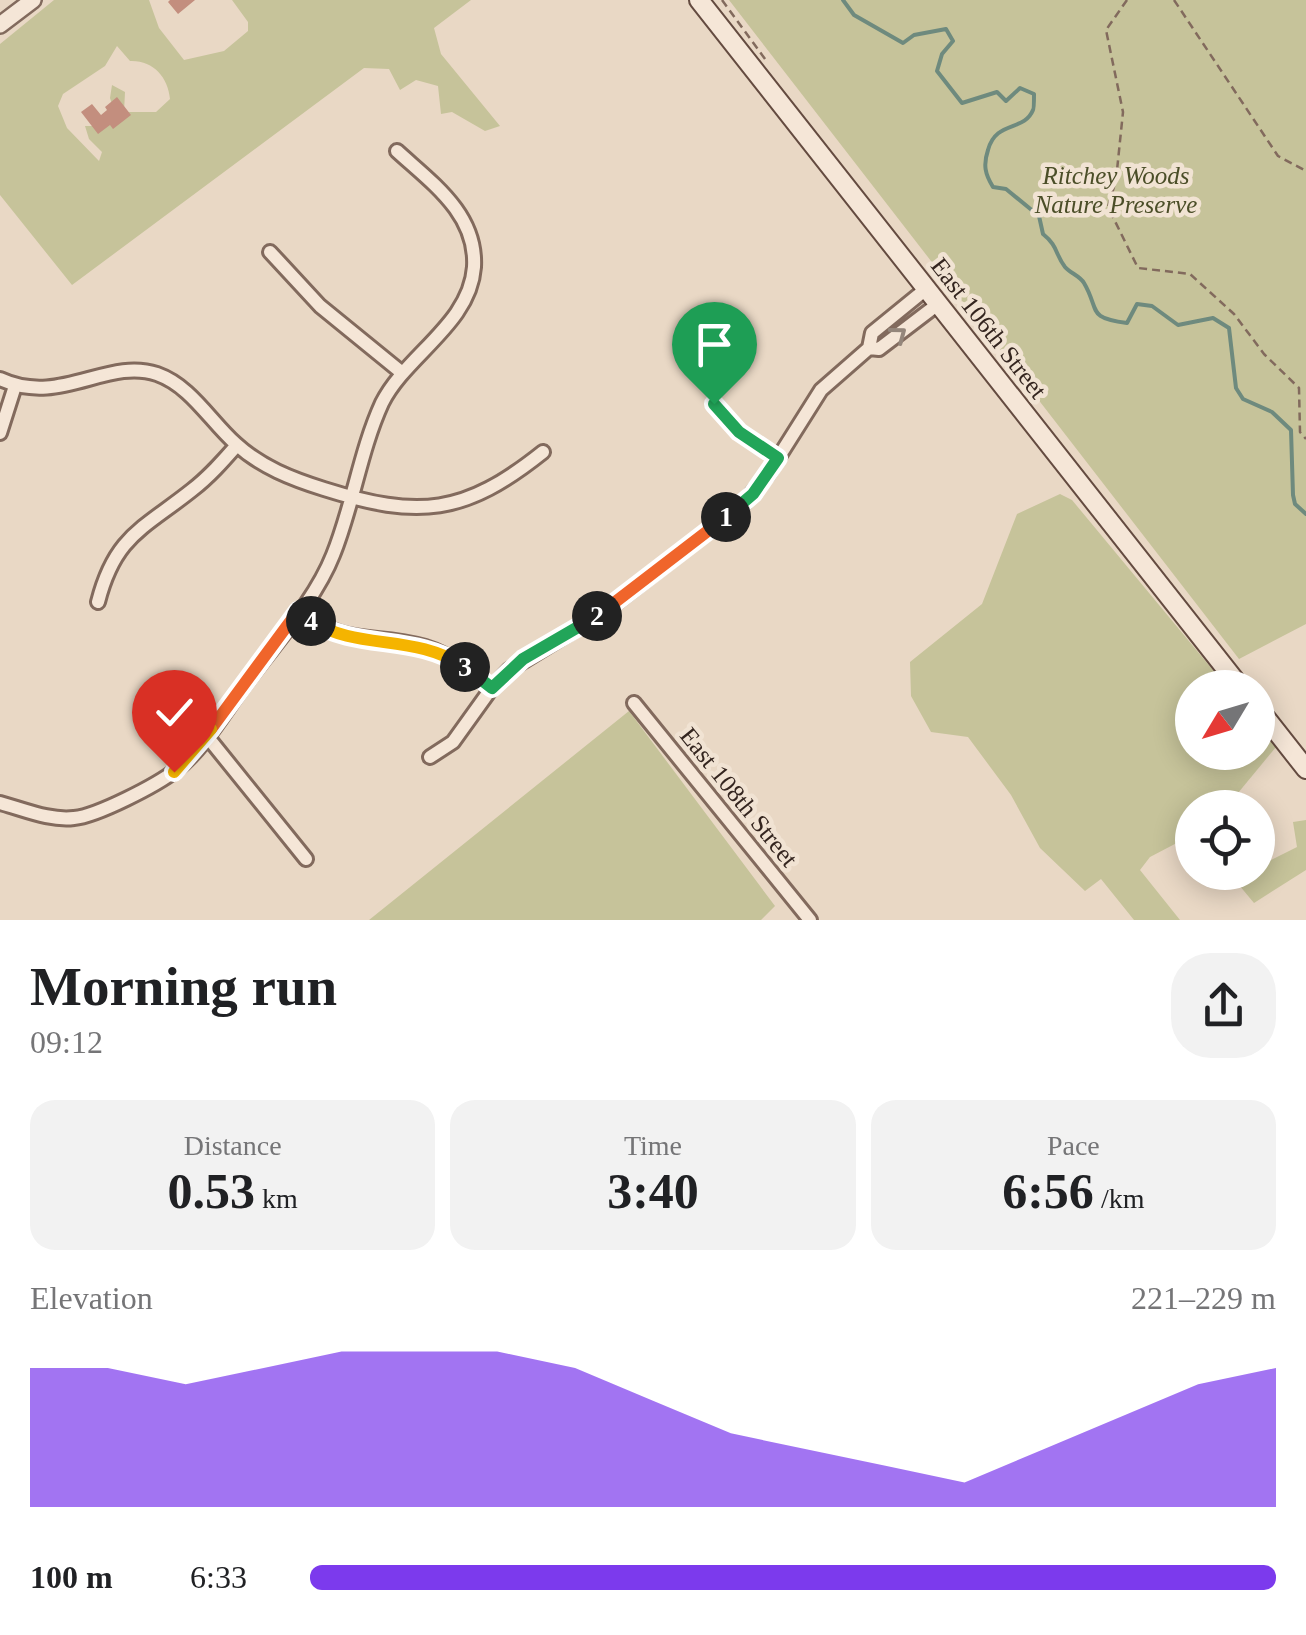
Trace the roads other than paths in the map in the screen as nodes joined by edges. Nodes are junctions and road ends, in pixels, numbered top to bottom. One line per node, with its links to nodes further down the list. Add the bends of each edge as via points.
1 (34, 0): 3 (street)
2 (699, 0): 6 (main road, East 106th Street)
3 (0, 25)
4 (398, 151): 9 (street, via 461,215 474,263 456,313)
5 (270, 252): 9 (street, via 320,306)
6 (926, 289): 7 (main road, East 106th Street); 8 (street, via 872,333)
7 (938, 304): 8 (street, one-way to 7, via 880,349); 20 (main road, East 106th Street)
8 (869, 348): 16 (street, via 828,382)
9 (401, 372): 17 (street, via 380,409)
10 (0, 379): 11 (street)
11 (15, 386): 13 (street); 14 (street, via 56,388 149,372 182,388)
12 (714, 404): 16 (street, via 739,432)
13 (0, 433)
14 (237, 445): 17 (street, via 284,475); 18 (street, via 195,488 129,538)
15 (543, 452): 17 (street, via 492,489 448,505 400,508)
16 (778, 458): 21 (street, via 744,503 608,609 523,659)
17 (352, 498): 19 (street, via 332,557)
18 (98, 602)
19 (298, 611): 21 (street, via 345,636 430,649); 24 (street)
20 (1227, 670)
21 (492, 688): 25 (street, via 453,742)
22 (634, 702): 29 (street, East 108th Street)
23 (1275, 730): 26 (main road)
24 (206, 735): 27 (street, via 174,772 100,812 65,818); 28 (street)
25 (430, 758)
26 (1306, 769)
27 (0, 802)
28 (306, 860)
29 (810, 920)

